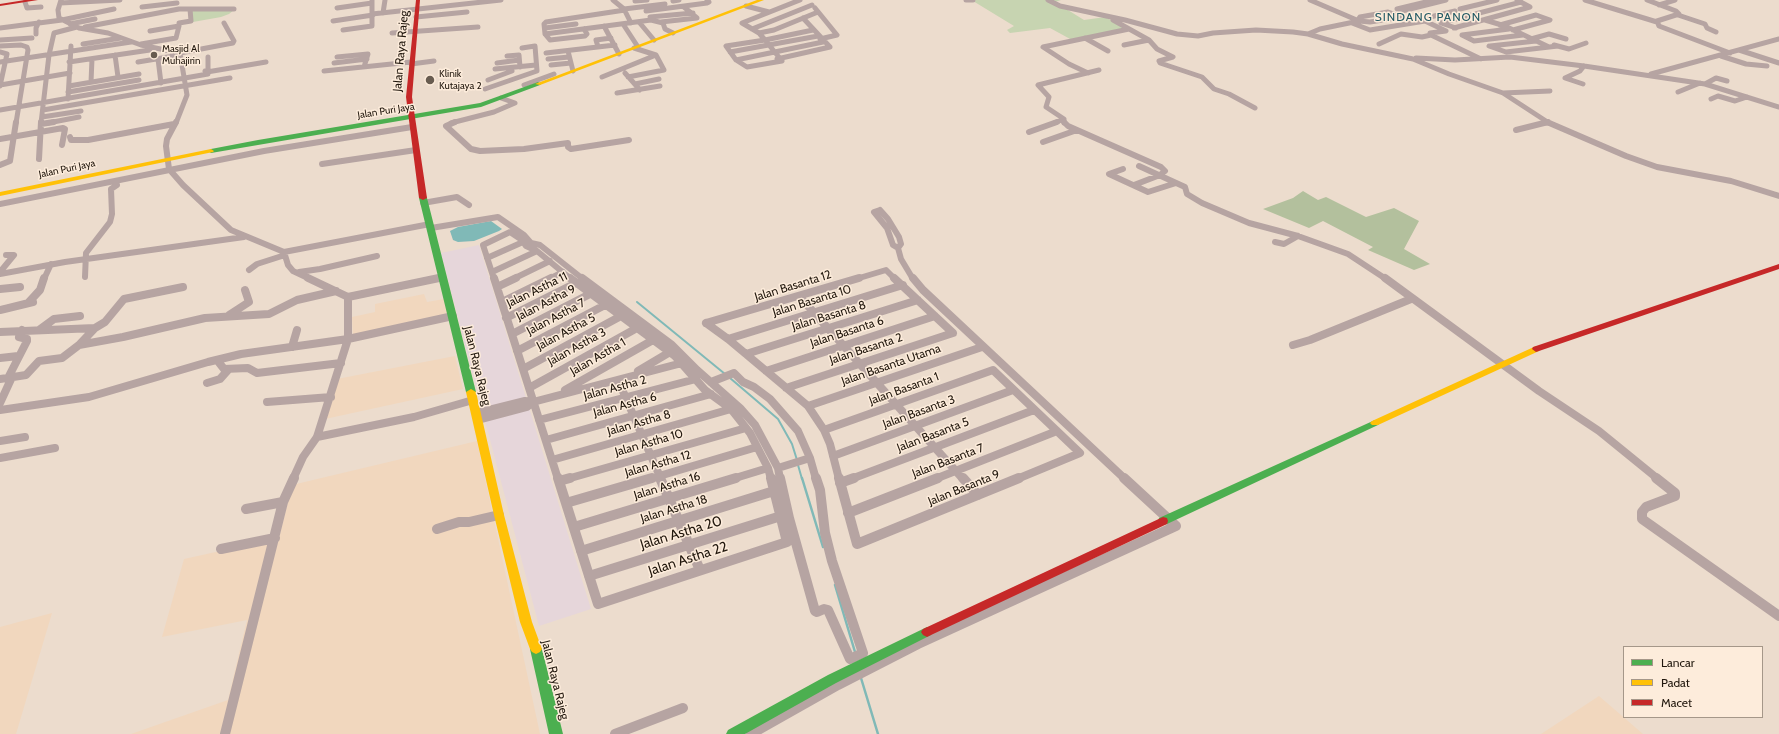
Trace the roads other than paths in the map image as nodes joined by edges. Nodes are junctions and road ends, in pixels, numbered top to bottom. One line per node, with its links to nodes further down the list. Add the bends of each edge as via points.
1 (120, 0): 26 (street)
2 (385, 0): 51 (street)
3 (501, 0): 42 (street)
4 (613, 0): 44 (street)
5 (646, 0): 22 (street)
6 (679, 0): 23 (street)
7 (707, 0): 34 (street, via 708,3)
8 (762, 0): 35 (street, Jalan Puri Jaya)
9 (800, 0): 49 (street)
10 (966, 0): 11 (street)
11 (973, 0)
12 (1048, 0): 59 (street, via 1060,6)
13 (1310, 0): 68 (street)
14 (1446, 0): 24 (street)
15 (1497, 0): 45 (street)
16 (1585, 0): 74 (street)
17 (1646, 0): 29 (street)
18 (1675, 0): 29 (street)
19 (178, 1): 33 (street); 43 (street)
20 (229, 1): 40 (street)
21 (372, 1): 37 (street); 53 (street)
22 (634, 1): 31 (street)
23 (673, 1): 31 (street); 38 (street)
24 (1432, 1): 32 (street); 45 (street)
25 (1519, 1): 57 (street); 69 (street, via 1530,7)
26 (61, 2): 66 (street, via 57,14)
27 (811, 2): 50 (street); 56 (street)
28 (39, 3): 30 (street, via 25,2)
29 (1659, 4): 58 (street, via 1678,12)
30 (0, 6)
31 (641, 6): 44 (street); 46 (street)
32 (1416, 6)
33 (142, 7)
34 (684, 7): 38 (street); 52 (street)
35 (748, 7): 49 (street); 107 (street, Jalan Puri Jaya)
36 (190, 8): 40 (street); 43 (street); 86 (street, via 191,20 179,23)
37 (337, 8)
38 (677, 8): 46 (street)
39 (114, 9): 66 (street)
40 (226, 9): 41 (street)
41 (234, 9)
42 (417, 9): 47 (street); 51 (street); 104 (street, Jalan Raya Rajeg)
43 (173, 10): 91 (street)
44 (625, 10): 48 (street); 76 (street)
45 (1457, 10): 57 (street); 63 (street)
46 (646, 11): 65 (street)
47 (468, 12)
48 (611, 12): 55 (street); 84 (street)
49 (770, 12): 54 (street); 56 (street)
50 (818, 12): 62 (street); 118 (street, via 837,35)
51 (383, 13): 53 (street)
52 (693, 13): 65 (street); 73 (street, via 697,19)
53 (373, 14): 70 (street); 98 (street, via 372,27)
54 (762, 14): 61 (street); 95 (street, via 742,23)
55 (593, 15): 60 (street); 89 (street)
56 (785, 15): 61 (street); 67 (street)
57 (1472, 15): 69 (street); 93 (street, via 1441,23)
58 (1678, 15): 74 (street); 106 (street, via 1705,24 1707,28)
59 (1106, 16): 96 (street); 111 (street, via 1177,34 1264,30)
60 (574, 18): 79 (street); 92 (street, via 545,22)
61 (777, 18): 95 (street)
62 (803, 18): 67 (street); 81 (street)
63 (1426, 18)
64 (95, 19): 78 (street)
65 (650, 19): 72 (street); 73 (street)
66 (62, 20): 71 (street); 78 (street)
67 (797, 20): 100 (street)
68 (1359, 20): 68 (street, via 1370,22 1402,17 1388,12 1360,17); 77 (street)
69 (1485, 20): 82 (street); 93 (street, via 1471,23 1476,26)
70 (333, 21)
71 (39, 22): 90 (street); 124 (street, via 34,36)
72 (639, 22): 76 (street); 120 (street)
73 (661, 22): 107 (street, via 665,29)
74 (1657, 22): 150 (street, via 1669,31)
75 (224, 23): 151 (street, via 233,43)
76 (631, 23): 80 (street)
77 (1352, 23): 85 (street); 113 (street, via 1370,30 1425,21 1446,31 1430,33)
78 (70, 24): 91 (street)
79 (576, 24): 92 (street); 99 (street)
80 (622, 24): 84 (street); 138 (street)
81 (808, 24): 100 (street); 101 (street)
82 (1500, 24): 83 (street, via 1536,15 1550,20); 102 (street)
83 (1534, 24): 102 (street); 112 (street, via 1537,28)
84 (615, 25): 87 (street)
85 (1343, 25): 105 (street); 111 (street)
86 (179, 26): 103 (street); 131 (street, via 176,38)
87 (604, 26): 89 (street); 116 (street)
88 (478, 27): 104 (street)
89 (596, 27): 94 (street)
90 (0, 28)
91 (79, 28): 114 (street); 152 (street, via 54,32)
92 (545, 28): 110 (street)
93 (1455, 28): 97 (street)
94 (584, 29): 99 (street); 115 (street, via 586,35)
95 (752, 29): 108 (street)
96 (1129, 29): 117 (street); 122 (street)
97 (1447, 29)
98 (343, 30)
99 (578, 30): 110 (street)
100 (774, 30): 108 (street)
101 (813, 30): 118 (street); 121 (street)
102 (1512, 30): 112 (street); 112 (street, via 1462,35 1474,41)
103 (150, 31)
104 (416, 31): 109 (street); 178 (street, Jalan Raya Rajeg)
105 (1360, 32)
106 (1716, 32)
107 (673, 33): 120 (street, Jalan Puri Jaya)
108 (759, 33): 121 (street)
109 (392, 34)
110 (545, 34): 115 (street, via 550,40)
111 (1308, 34): 160 (street)
112 (1521, 34): 123 (street)
113 (1431, 35): 128 (street, via 1422,37 1401,34); 168 (street)
114 (121, 37): 126 (street); 157 (street, via 72,46)
115 (575, 37): 139 (street)
116 (610, 38): 136 (street, via 596,40); 140 (street)
117 (1085, 38): 144 (street); 196 (street, via 1042,48)
118 (821, 39): 135 (street); 148 (street); 163 (street, via 830,47)
119 (1779, 39): 125 (street)
120 (654, 40): 138 (street, Jalan Puri Jaya)
121 (765, 40): 135 (street); 147 (street, via 726,46)
122 (1149, 40): 132 (street); 237 (street, via 1173,57 1159,61 1160,63 1202,77 1214,88)
123 (1534, 40): 133 (street); 133 (street, via 1549,34 1566,39); 133 (street, via 1489,46 1506,52)
124 (1, 41)
125 (1770, 41): 130 (street); 142 (street)
126 (132, 42): 131 (street); 157 (street)
127 (169, 44): 137 (street)
128 (1379, 44)
129 (1586, 44): 133 (street, via 1569,49)
130 (1779, 44)
131 (140, 45): 137 (street); 157 (street)
132 (1124, 45)
133 (1549, 45)
134 (0, 46): 161 (street, via 26,46)
135 (770, 46): 147 (street); 148 (street)
136 (598, 47): 139 (street); 140 (street)
137 (154, 48): 146 (street); 151 (street)
138 (637, 48): 140 (street, Jalan Puri Jaya); 154 (street)
139 (581, 49): 143 (street)
140 (617, 49): 188 (street, Jalan Puri Jaya)
141 (522, 50): 181 (street, via 535,52)
142 (1739, 50): 150 (street); 180 (street)
143 (568, 51): 149 (street); 159 (street)
144 (1108, 51)
145 (0, 52): 172 (street, via 7,54)
146 (138, 52): 153 (street); 175 (street)
147 (730, 52): 171 (street)
148 (775, 52): 163 (street); 171 (street)
149 (546, 53)
150 (1730, 53): 156 (street)
151 (180, 54): 165 (street); 205 (street)
152 (49, 55): 157 (street); 161 (street); 200 (street)
153 (115, 55): 164 (street); 201 (street)
154 (656, 55): 170 (street); 195 (street, via 664,70)
155 (507, 56): 169 (street, via 519,55)
156 (1721, 56): 185 (street, via 1746,64); 198 (street)
157 (70, 57): 164 (street); 194 (street)
158 (337, 57): 166 (street, via 368,54)
159 (569, 57): 167 (street); 188 (street)
160 (1405, 57): 168 (street, via 1452,62); 228 (street)
161 (26, 58): 172 (street); 209 (street)
162 (208, 58): 193 (street)
163 (780, 58): 171 (street, via 746,66)
164 (92, 59): 211 (street)
165 (158, 59): 175 (street); 212 (street)
166 (367, 59): 177 (street); 186 (street)
167 (548, 59)
168 (1481, 59): 184 (street, via 1510,57)
169 (519, 60): 179 (street); 187 (street)
170 (644, 60): 189 (street); 195 (street)
171 (736, 60)
172 (6, 61): 174 (street); 216 (street)
173 (434, 61): 178 (street)
174 (0, 62)
175 (138, 62): 202 (street)
176 (266, 62): 193 (street)
177 (334, 63)
178 (411, 63): 186 (street); 243 (street, Jalan Raya Rajeg, via 409,97)
179 (497, 63)
180 (1779, 63)
181 (536, 65): 182 (street); 208 (street, via 537,71)
182 (526, 66): 187 (street); 192 (street)
183 (551, 66): 188 (street)
184 (1584, 66): 198 (street); 215 (street, via 1580,71 1565,78)
185 (1767, 66)
186 (364, 67): 191 (street)
187 (520, 67): 192 (street)
188 (572, 67): 218 (street, Jalan Puri Jaya)
189 (622, 69): 199 (street); 203 (street)
190 (1099, 70): 196 (street)
191 (324, 71)
192 (499, 71): 207 (street)
193 (208, 72): 205 (street)
194 (70, 73): 200 (street); 217 (street)
195 (648, 73): 199 (street)
196 (1088, 73): 241 (street, via 1038,85 1049,97 1046,107)
197 (554, 74): 218 (street)
198 (1647, 75): 213 (street)
199 (628, 76): 214 (street)
200 (47, 77): 209 (street); 234 (street)
201 (118, 77): 202 (street); 211 (street)
202 (139, 77): 220 (street); 225 (street)
203 (602, 77)
204 (230, 78): 205 (street)
205 (185, 79): 212 (street); 229 (street); 245 (street, via 186,98)
206 (659, 79): 214 (street)
207 (488, 80)
208 (511, 80): 218 (street); 221 (street)
209 (23, 81): 216 (street); 235 (street)
210 (1727, 81): 213 (street, via 1716,78)
211 (91, 82): 217 (street)
212 (161, 83): 220 (street)
213 (1703, 83): 226 (street); 230 (street)
214 (635, 84): 223 (street)
215 (1583, 84)
216 (0, 85)
217 (69, 86): 225 (street)
218 (527, 86): 231 (street, Jalan Puri Jaya)
219 (660, 86): 223 (street)
220 (140, 87): 222 (street)
221 (485, 89)
222 (120, 90): 229 (street); 232 (street)
223 (640, 90): 227 (street)
224 (1550, 91): 228 (street)
225 (68, 92): 232 (street)
226 (1678, 92)
227 (617, 93)
228 (1503, 93): 242 (street)
229 (120, 97): 239 (street)
230 (1747, 97): 233 (street, via 1736,101 1718,96); 236 (street)
231 (504, 98): 243 (street, Jalan Puri Jaya); 253 (street, via 516,104 446,126 466,146 480,151 568,143 568,148 571,149)
232 (68, 99): 234 (street)
233 (1712, 99)
234 (44, 103): 235 (street); 239 (street)
235 (19, 107): 238 (street); 250 (street)
236 (1779, 107)
237 (1255, 108)
238 (0, 110)
239 (43, 110): 240 (street)
240 (42, 118): 244 (street); 244 (street, via 80,114)
241 (1064, 120): 246 (street, via 1064,123); 249 (street)
242 (1548, 122): 247 (street); 268 (street, via 1598,145 1658,167 1731,181)
243 (412, 123): 256 (street, Jalan Raya Rajeg); 260 (street, Jalan Puri Jaya, via 293,136)
244 (41, 124): 248 (street)
245 (174, 124): 251 (street, via 88,140 71,140); 260 (street, via 166,141)
246 (1077, 130): 254 (street); 263 (street, via 1161,167 1165,171)
247 (1516, 130)
248 (40, 132): 250 (street); 255 (street, via 64,128); 257 (street)
249 (1029, 132)
250 (14, 136): 252 (street); 259 (street, via 10,161)
251 (70, 137)
252 (0, 139)
253 (629, 140)
254 (1043, 142)
255 (62, 145)
256 (416, 150): 258 (street); 269 (street, Jalan Raya Rajeg)
257 (39, 159)
258 (322, 164)
259 (0, 165)
260 (168, 165): 264 (street); 267 (street, Jalan Puri Jaya); 275 (street, via 183,185 224,224)
261 (1139, 166): 263 (street)
262 (1123, 169): 266 (street, via 1109,174)
263 (1160, 175): 265 (street); 266 (street)
264 (116, 181): 270 (street); 283 (street, via 117,185 111,189 110,222 88,249)
265 (1176, 183): 266 (street, via 1148,192); 274 (street, via 1186,189 1192,198 1202,203 1249,223)
266 (1134, 185)
267 (0, 194)
268 (1779, 196)
269 (423, 203): 271 (street, via 457,197); 273 (street, Jalan Raya Rajeg)
270 (0, 204)
271 (469, 205)
272 (877, 211): 331 (street, via 895,237 893,244 898,248 910,275)
273 (430, 226): 279 (street); 292 (street, Jalan Raya Rajeg); 350 (street, via 498,216 531,243 540,245 672,345)
274 (1298, 236): 277 (street, via 1284,244); 305 (street, via 1348,254)
275 (245, 237): 279 (street); 283 (street)
276 (523, 242): 278 (street); 282 (street); 282 (street, via 510,232 483,244)
277 (1275, 242)
278 (537, 251): 284 (street); 289 (street)
279 (285, 254): 287 (street, via 257,264); 288 (street, via 288,265 293,271)
280 (6, 255): 291 (street, via 14,255)
281 (377, 256): 288 (street)
282 (487, 258): 289 (street)
283 (85, 259): 285 (street); 293 (street)
284 (550, 261): 290 (street); 297 (street)
285 (51, 264): 291 (street); 309 (street, via 40,290 31,302)
286 (1779, 266): 342 (street)
287 (249, 270)
288 (299, 272): 301 (street)
289 (492, 272): 297 (street)
290 (563, 272): 294 (street); 307 (street)
291 (0, 273)
292 (443, 276): 303 (street); 313 (street, Jalan Raya Rajeg)
293 (85, 277)
294 (576, 283): 302 (street); 316 (street, Jalan Astha 11)
295 (903, 285): 304 (street, Jalan Basanta 12, via 886,270); 306 (street); 310 (street, Jalan Basanta 10)
296 (20, 287): 299 (street)
297 (497, 287): 307 (street)
298 (183, 288): 317 (street, via 124,299 105,322)
299 (0, 289)
300 (245, 290): 311 (street, via 249,302)
301 (336, 291): 303 (street); 311 (street, via 297,300 269,314)
302 (590, 294): 308 (street); 324 (street, Jalan Astha 9)
303 (348, 296): 326 (street)
304 (798, 296): 310 (street); 325 (street, Jalan Basanta 12, via 706,324)
305 (1411, 299): 329 (street); 342 (street)
306 (918, 300): 315 (street); 319 (street, Jalan Basanta 8)
307 (502, 302): 316 (street)
308 (605, 305): 314 (street); 333 (street, Jalan Astha 7)
309 (0, 310)
310 (814, 313): 319 (street); 325 (street, Jalan Basanta 10)
311 (228, 315): 328 (street)
312 (80, 316): 321 (street, via 54,319)
313 (453, 316): 326 (street); 360 (street, Jalan Raya Rajeg)
314 (621, 316): 318 (street); 343 (street, Jalan Astha 5)
315 (935, 316): 330 (street, Jalan Basanta 6); 341 (street, Jalan Basanta 2, via 953,333)
316 (506, 318): 324 (street)
317 (95, 328): 321 (street); 328 (street)
318 (637, 328): 327 (street); 353 (street, Jalan Astha 3)
319 (828, 329): 330 (street); 335 (street, Jalan Basanta 8)
320 (22, 330): 321 (street); 323 (street); 336 (street, via 19,337 27,339)
321 (39, 330)
322 (297, 330): 332 (street)
323 (0, 332)
324 (512, 334): 333 (street)
325 (728, 339): 335 (street)
326 (348, 340): 332 (street); 339 (street)
327 (653, 340): 334 (street); 357 (street, Jalan Astha 1)
328 (79, 345): 347 (street, via 62,358 38,362 28,374)
329 (1293, 345)
330 (844, 346): 341 (street); 345 (street, Jalan Basanta 6)
331 (982, 346): 352 (street, Jalan Basanta Utama); 403 (street)
332 (292, 347): 338 (street)
333 (517, 351): 343 (street)
334 (670, 352): 340 (street); 346 (street)
335 (746, 354): 345 (street)
336 (18, 356): 337 (street); 347 (street)
337 (0, 358)
338 (217, 360): 344 (street); 366 (street, via 89,397)
339 (341, 363): 344 (street, via 260,373 248,368); 358 (street)
340 (682, 363): 346 (street); 348 (street)
341 (860, 364): 352 (street); 354 (street, Jalan Basanta 2)
342 (1501, 364): 403 (street); 413 (street, via 1599,430 1675,493 1673,497 1646,507 1642,512 1642,519)
343 (523, 369): 353 (street)
344 (228, 370): 351 (street, via 220,379)
345 (766, 371): 354 (street)
346 (629, 377): 349 (street)
347 (7, 378): 363 (street)
348 (696, 379): 356 (street); 359 (street, Jalan Astha 2)
349 (618, 380): 357 (street); 359 (street)
350 (711, 382): 387 (street, via 734,373 743,382 770,399 798,431); 389 (street, via 755,425)
351 (207, 383)
352 (877, 383): 364 (street); 365 (street, Jalan Basanta Utama)
353 (529, 388): 362 (street)
354 (786, 388): 365 (street)
355 (1013, 390): 364 (street, Jalan Basanta 1, via 993,370); 368 (street); 372 (street, Jalan Basanta 3)
356 (711, 394): 367 (street); 370 (street, Jalan Astha 6)
357 (556, 396): 362 (street)
358 (330, 397): 361 (street); 378 (street)
359 (626, 398): 370 (street); 371 (street, Jalan Astha 2)
360 (473, 400): 369 (street, Jalan Raya Rajeg); 378 (street, via 414,417)
361 (266, 402)
362 (533, 402): 369 (street, via 527,407); 371 (street)
363 (0, 403)
364 (896, 404): 372 (street); 374 (street, Jalan Basanta 1)
365 (808, 406): 374 (street)
366 (0, 410)
367 (731, 410): 373 (street); 376 (street, Jalan Astha 8)
368 (1034, 410): 375 (street); 382 (street, Jalan Basanta 5)
369 (477, 416): 401 (street, Jalan Raya Rajeg)
370 (634, 416): 376 (street); 379 (street, Jalan Astha 6)
371 (539, 420): 379 (street)
372 (916, 426): 382 (street); 385 (street, Jalan Basanta 3)
373 (746, 428): 381 (street); 384 (street, Jalan Astha 10)
374 (824, 430): 385 (street)
375 (1057, 431): 390 (street, Jalan Basanta 7); 395 (street, Jalan Basanta 9, via 1080,453)
376 (642, 434): 384 (street); 388 (street, Jalan Astha 8)
377 (25, 436): 380 (street)
378 (317, 437): 397 (street, via 303,457)
379 (546, 440): 388 (street)
380 (0, 441)
381 (757, 447): 389 (street); 391 (street, Jalan Astha 12)
382 (935, 447): 390 (street); 393 (street, Jalan Basanta 5)
383 (54, 448): 386 (street)
384 (650, 455): 391 (street); 392 (street, Jalan Astha 10)
385 (833, 456): 393 (street)
386 (0, 458)
387 (806, 459): 389 (street, Jalan Astha 16); 389 (street, via 820,490 825,533 832,561 863,653 850,659 828,610 815,611)
388 (552, 460): 392 (street)
389 (773, 468): 394 (street); 396 (street, Jalan Astha 16)
390 (956, 471): 395 (street); 400 (street, Jalan Basanta 7)
391 (660, 476): 396 (street); 398 (street, Jalan Astha 12)
392 (559, 480): 398 (street)
393 (840, 483): 400 (street)
394 (774, 491): 402 (street); 404 (street, Jalan Astha 18)
395 (978, 495): 400 (street, Jalan Basanta 9, via 857,544)
396 (669, 498): 404 (street); 405 (street, Jalan Astha 16)
397 (283, 502): 399 (street); 407 (street)
398 (566, 504): 405 (street)
399 (246, 510)
400 (848, 513)
401 (499, 515): 406 (street); 416 (street, Jalan Raya Rajeg, via 526,622 538,656)
402 (780, 516): 408 (street, Jalan Astha 20); 411 (street, Jalan Astha 22, via 787,542)
403 (1168, 518): 418 (street, via 916,637 832,679); 419 (street, via 1176,526 918,644)
404 (679, 521): 408 (street); 410 (street, Jalan Astha 18)
405 (574, 527): 410 (street)
406 (437, 529)
407 (275, 538): 409 (street); 415 (street)
408 (689, 545): 411 (street); 412 (street, Jalan Astha 20)
409 (220, 549)
410 (582, 551): 412 (street)
411 (700, 570): 412 (street, Jalan Astha 22, via 598,604)
412 (589, 576)
413 (1779, 616)
414 (683, 708): 417 (street)
415 (225, 734)
416 (556, 734)
417 (615, 734)
418 (733, 734)
419 (751, 734)

